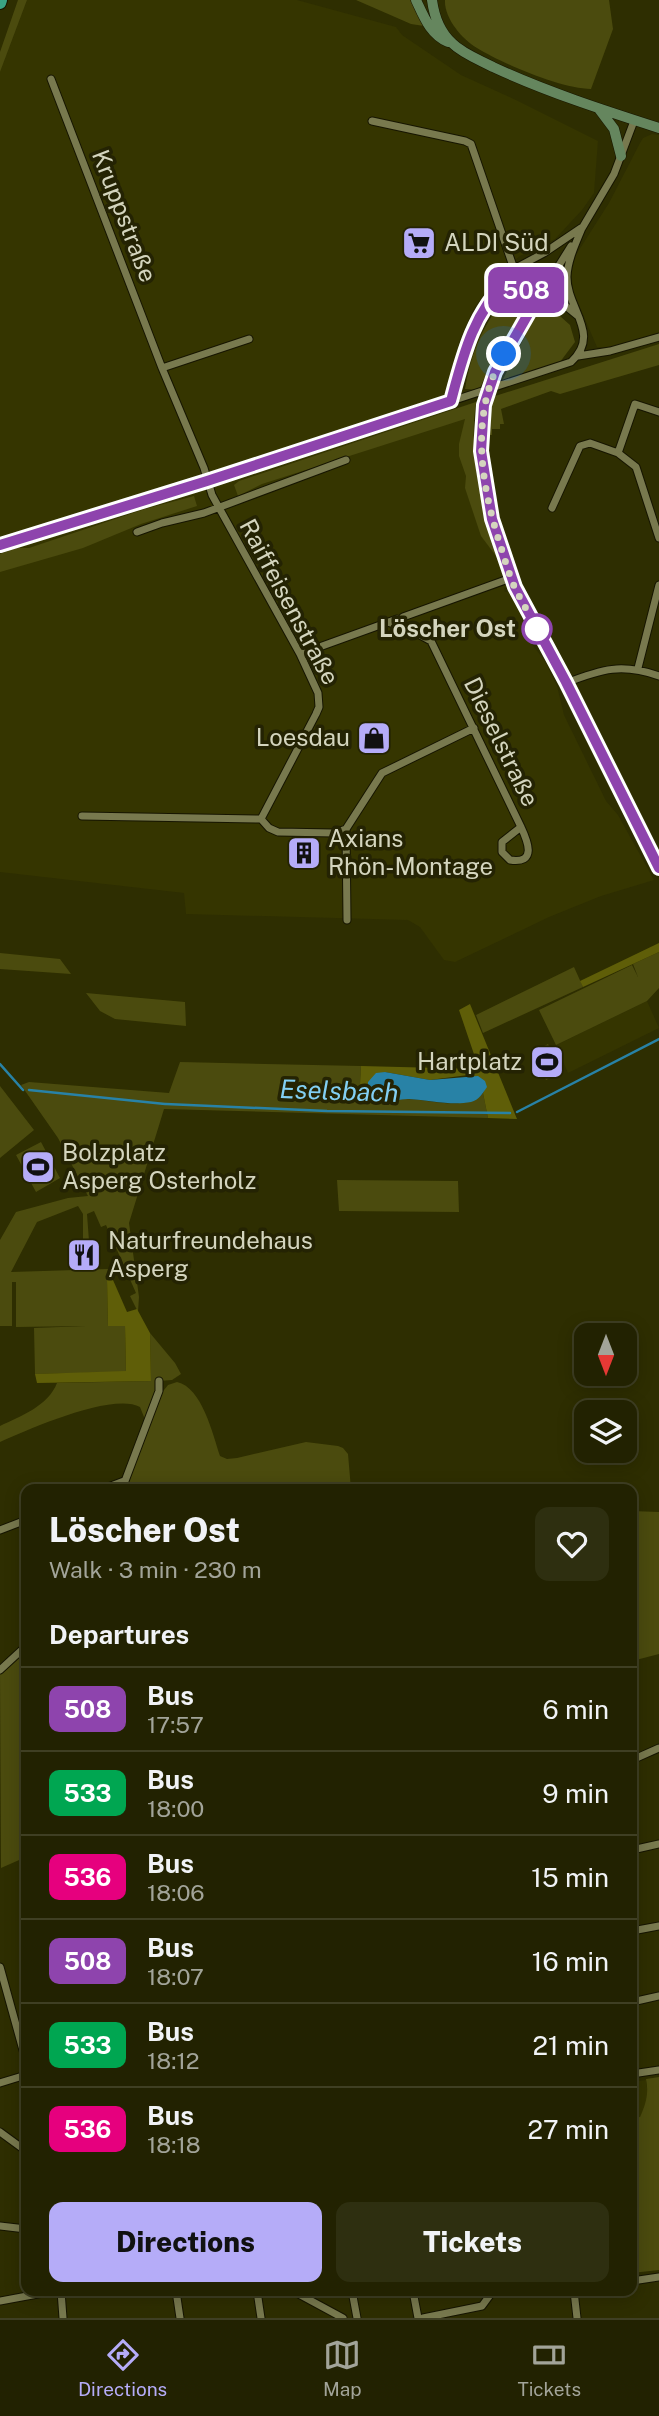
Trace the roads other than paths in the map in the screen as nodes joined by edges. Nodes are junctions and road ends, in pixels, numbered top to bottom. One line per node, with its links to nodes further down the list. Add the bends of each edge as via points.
1 (432, 0): 4 (street)
2 (439, 0): 4 (street)
3 (417, 1): 5 (street, via 434,33)
4 (439, 25): 5 (street)
5 (452, 44): 7 (street, via 524,81)
6 (51, 79): 21 (street, Kruppstraße)
7 (599, 108): 9 (street); 11 (street, via 614,129)
8 (372, 121): 13 (street, via 471,144)
9 (634, 121): 10 (street); 11 (street)
10 (659, 128)
11 (621, 156): 12 (street)
12 (582, 228): 13 (street); 15 (street); 17 (street, via 567,276)
13 (514, 269): 14 (street)
14 (508, 280): 16 (street, via 522,285); 22 (street, via 488,302 471,333)
15 (538, 299): 16 (street); 17 (street, via 562,303)
16 (531, 309): 33 (street, bridge, via 488,391 482,424 481,451 492,519)
17 (578, 316): 20 (street, via 585,340)
18 (659, 337): 20 (street)
19 (249, 339): 21 (street)
20 (578, 356): 22 (street, via 553,370)
21 (162, 368): 26 (street, Kruppstraße)
22 (451, 401): 27 (street)
23 (659, 412): 24 (street, via 635,404)
24 (618, 453): 28 (street, via 590,443 580,446); 31 (street, via 636,467)
25 (346, 460): 29 (street, Raiffeisenstraße)
26 (204, 468): 27 (street, Raiffeisenstraße)
27 (207, 481): 29 (street, Raiffeisenstraße); 32 (street)
28 (552, 508)
29 (218, 509): 30 (street, Raiffeisenstraße); 36 (street, Raiffeisenstraße)
30 (137, 532)
31 (659, 538)
32 (0, 545)
33 (511, 578): 35 (street); 39 (street)
34 (659, 585): 37 (street)
35 (387, 622): 36 (street); 40 (street, Dieselstraße, via 431,641)
36 (300, 654): 42 (street, Raiffeisenstraße, via 318,693 319,707)
37 (638, 668): 38 (street); 39 (street, via 609,669)
38 (659, 676)
39 (566, 682): 45 (street)
40 (474, 729): 43 (street, Dieselstraße); 44 (street, via 382,773)
41 (82, 816): 42 (street)
42 (261, 819): 44 (street, via 278,832)
43 (521, 827): 43 (street, Dieselstraße, via 528,852 522,860 510,860 502,852 502,842)
44 (346, 829): 46 (street)
45 (659, 868)
46 (347, 920)
47 (159, 1381): 48 (street)
48 (123, 1484)
49 (21, 1522): 50 (street)
50 (0, 1530)
51 (21, 1651): 52 (street)
52 (0, 1670)
53 (659, 1748): 54 (street)
54 (637, 1758)
55 (659, 1844): 56 (street)
56 (637, 1849)
57 (659, 1926): 58 (street)
58 (637, 1930)
59 (0, 1967): 62 (street)
60 (659, 1996): 61 (street)
61 (637, 2001)
62 (21, 2043)
63 (659, 2070): 64 (street)
64 (637, 2073)
65 (21, 2077): 66 (street)
66 (0, 2083)
67 (0, 2132): 68 (street)
68 (21, 2147)
69 (0, 2226): 70 (street)
70 (21, 2228)
71 (659, 2277): 72 (street)
72 (637, 2280)
73 (27, 2296): 82 (street)
74 (61, 2296): 83 (street)
75 (177, 2296): 84 (street)
76 (258, 2296): 85 (street)
77 (302, 2296): 86 (street)
78 (353, 2296): 87 (street)
79 (414, 2296): 88 (street)
80 (489, 2296): 89 (street, via 482,2306)
81 (575, 2296): 90 (street)
82 (0, 2301)
83 (63, 2318)
84 (180, 2318)
85 (261, 2318)
86 (342, 2318)
87 (357, 2318)
88 (418, 2318)
89 (423, 2318)
90 (577, 2318)

